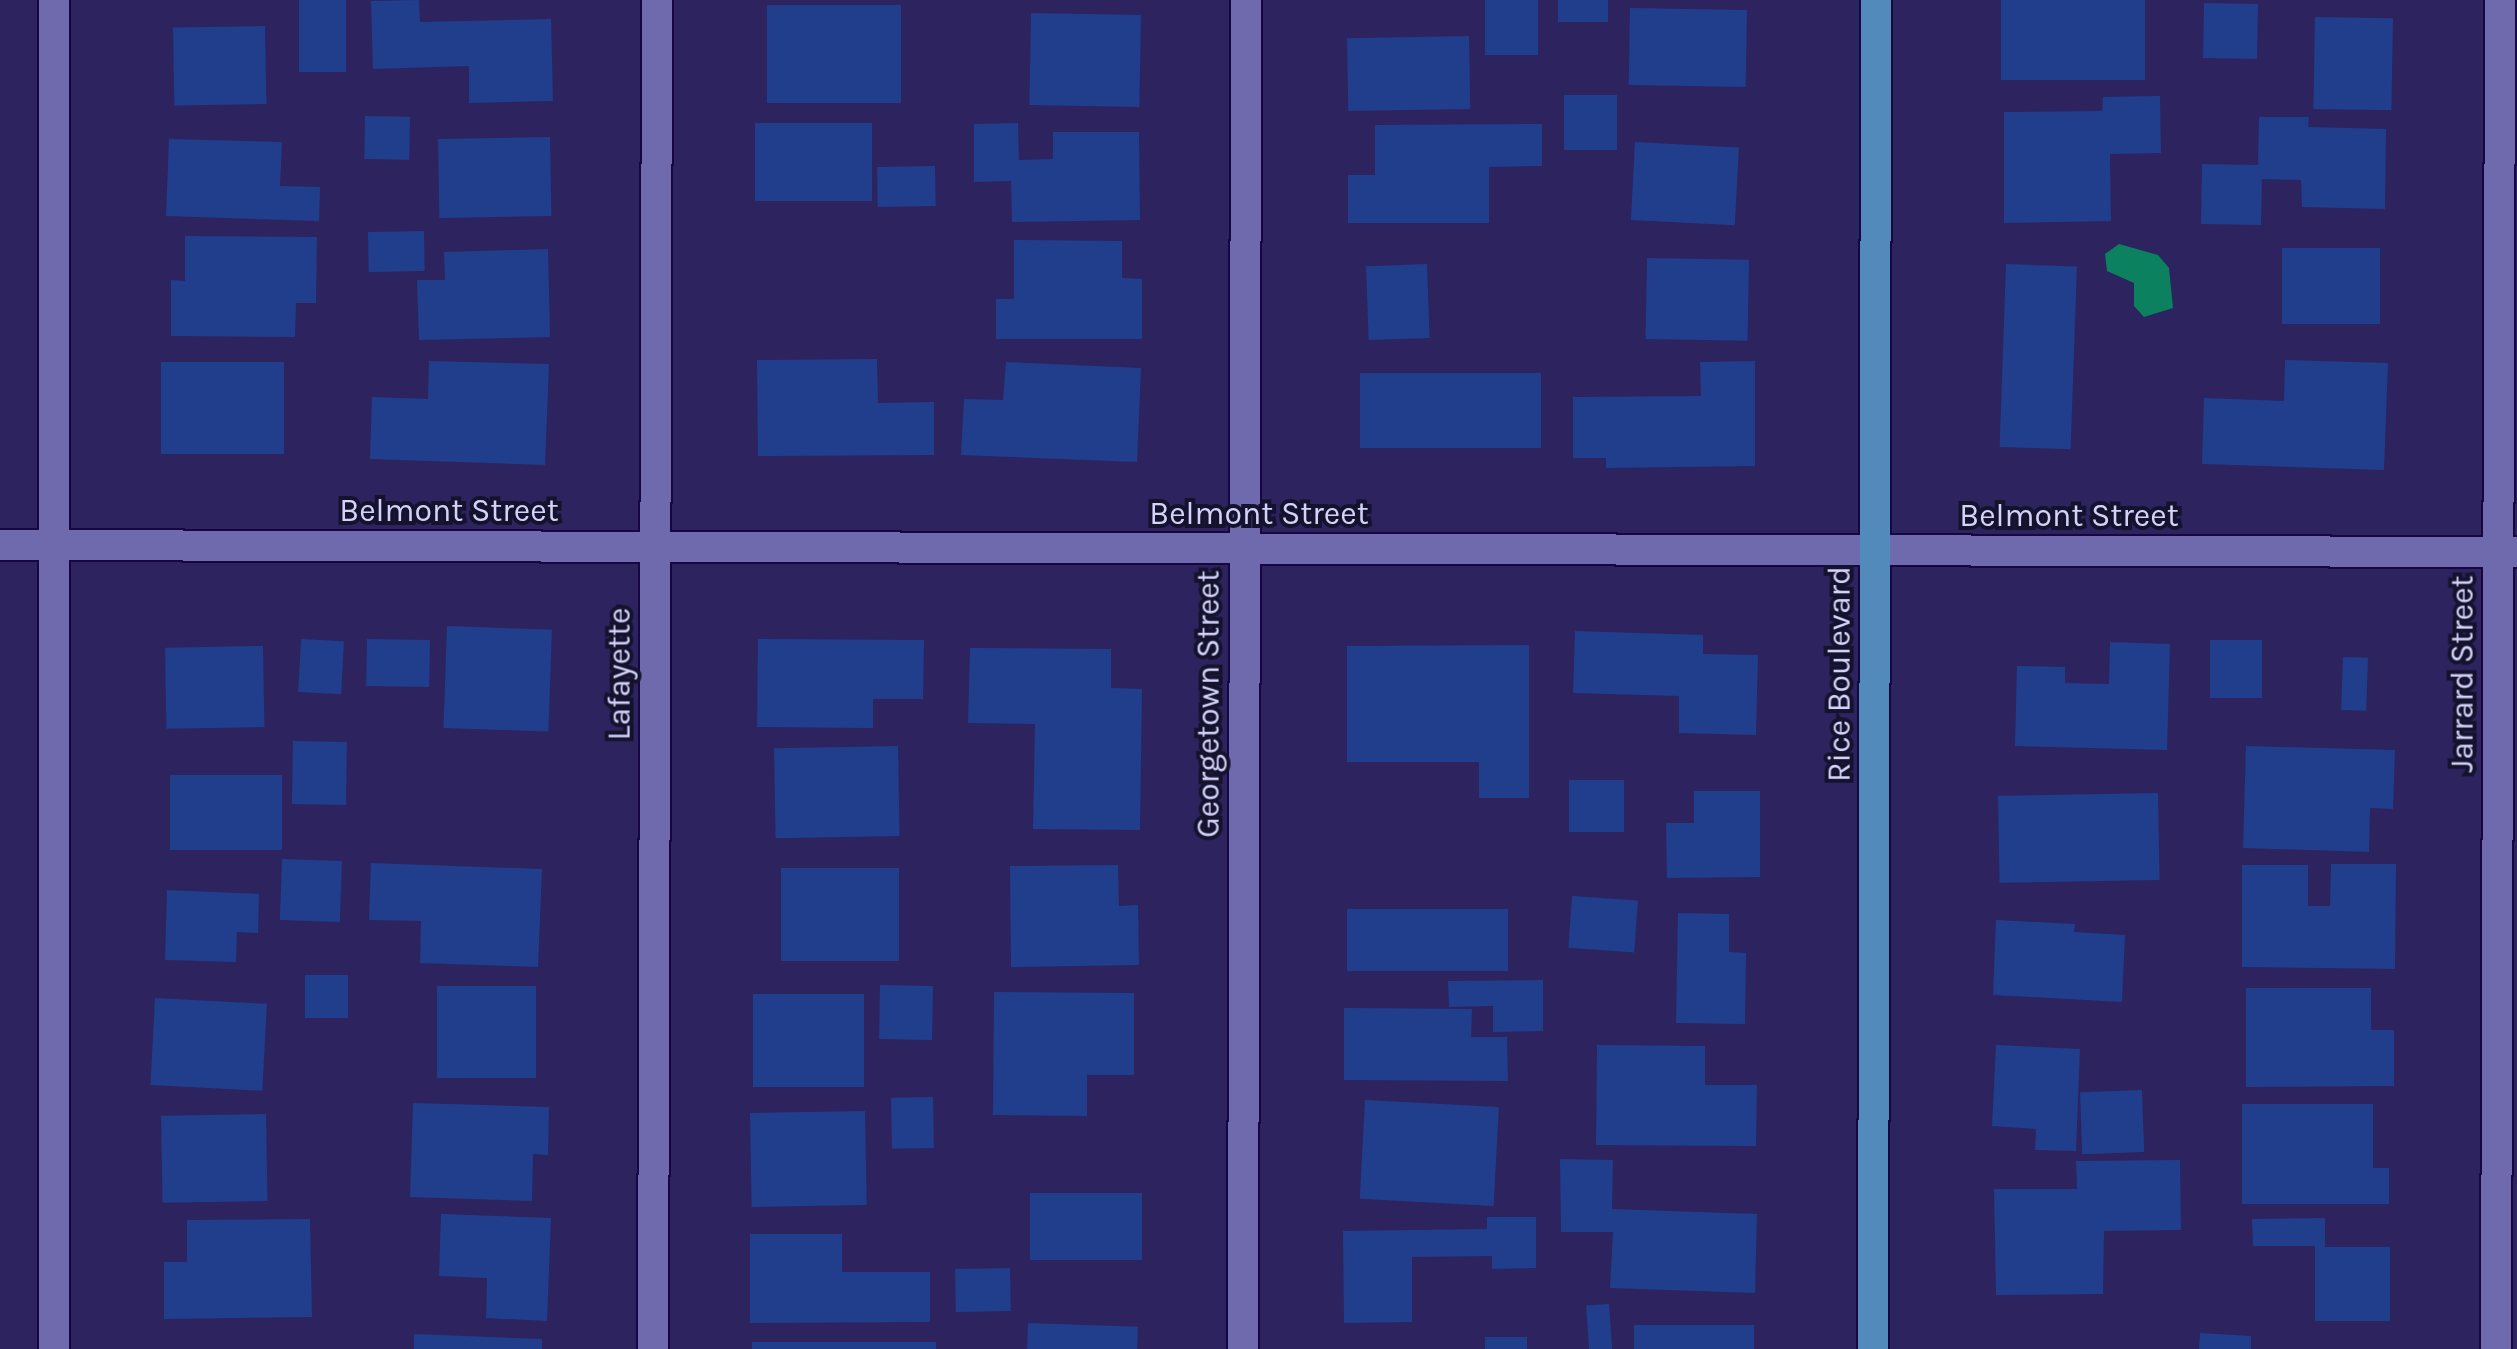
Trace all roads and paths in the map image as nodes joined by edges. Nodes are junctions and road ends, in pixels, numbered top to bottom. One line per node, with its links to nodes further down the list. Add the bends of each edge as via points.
1 (54, 0): 7 (street)
2 (657, 0): 8 (street, Lafayette)
3 (1246, 0): 9 (street, Georgetown Street)
4 (1876, 0): 10 (main road, Rice Boulevard)
5 (2500, 0): 11 (street, Jarrard Street)
6 (0, 545): 7 (street, Belmont Street)
7 (54, 545): 8 (street, Belmont Street); 12 (street)
8 (656, 547): 9 (street, Belmont Street); 13 (street, Lafayette)
9 (1244, 549): 10 (street, Belmont Street); 14 (street, Georgetown Street)
10 (1875, 550): 11 (street, Belmont Street); 15 (main road, Rice Boulevard)
11 (2508, 552): 16 (street, Jarrard Street)
12 (54, 1349)
13 (653, 1349)
14 (1244, 1349)
15 (1873, 1349)
16 (2496, 1349)

